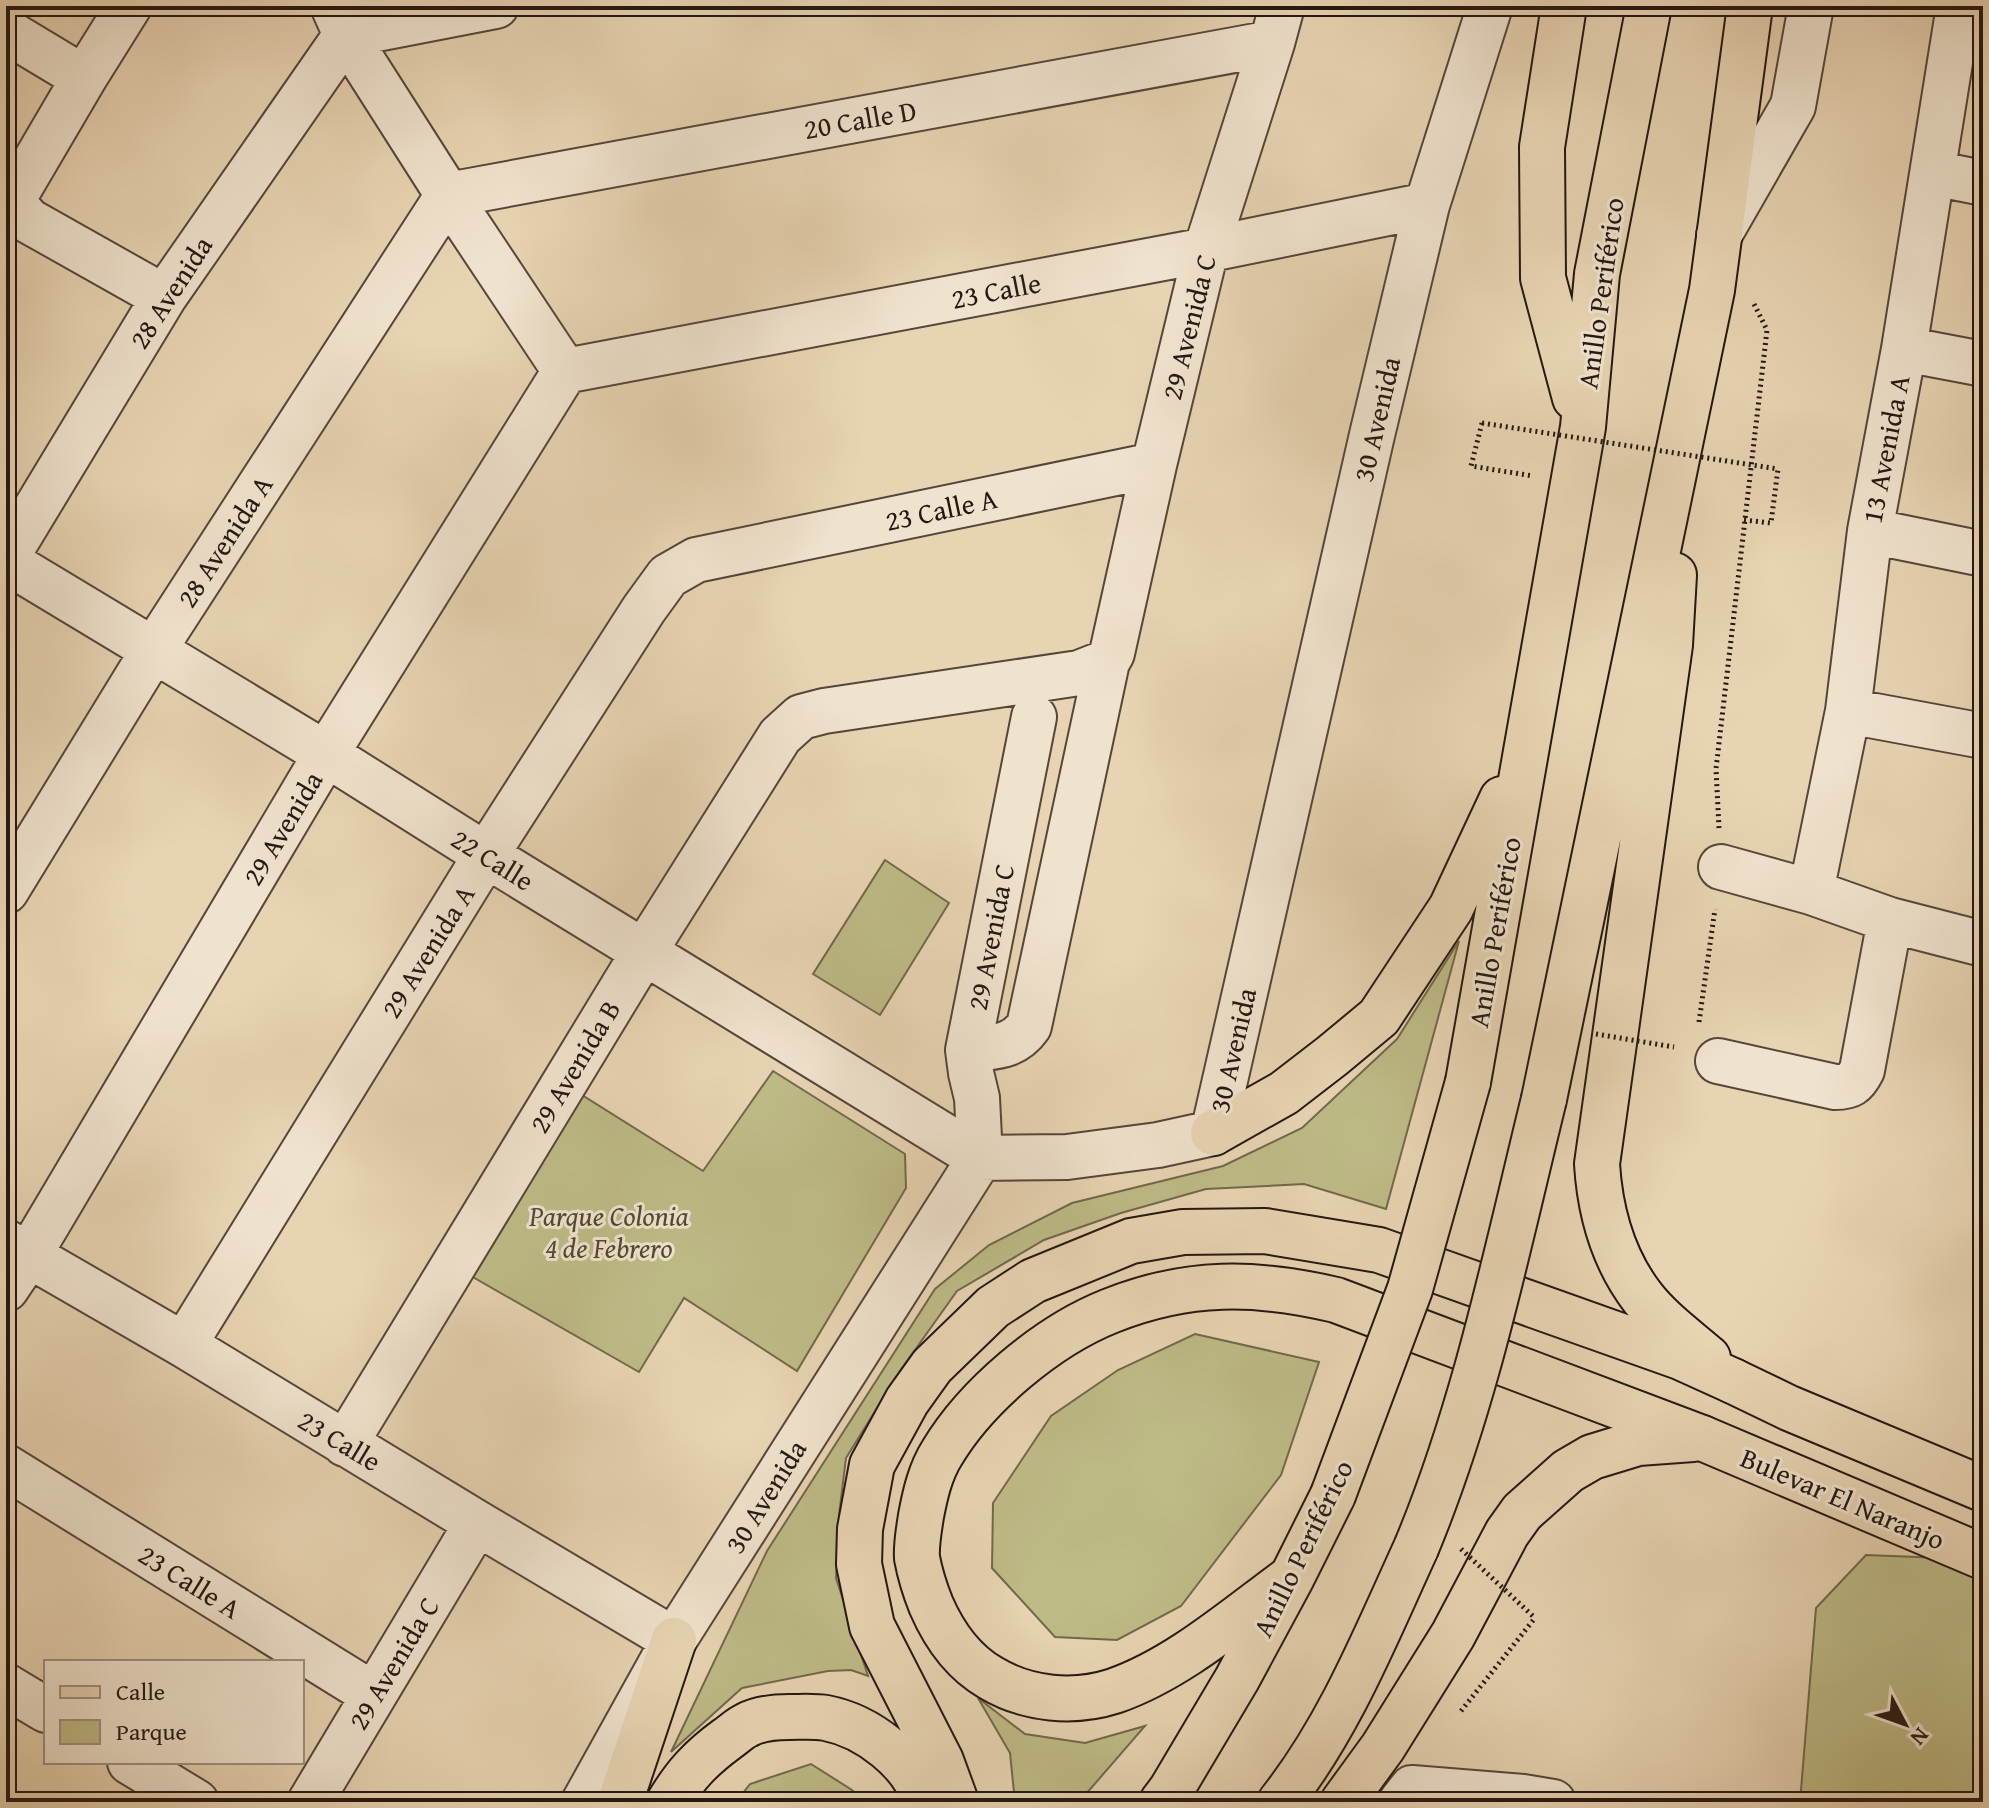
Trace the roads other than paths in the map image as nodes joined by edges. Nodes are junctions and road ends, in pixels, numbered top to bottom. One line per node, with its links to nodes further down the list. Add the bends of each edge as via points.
1 (129, 6): 15 (street)
2 (303, 6): 12 (street)
3 (496, 6): 12 (street)
4 (1490, 6): 19 (street, 30 Avenida)
5 (1564, 6): 26 (main road, via 1542,147 1543,278)
6 (1649, 6): 26 (main road, Anillo Periférico, via 1597,274)
7 (1750, 6): 20 (main road)
8 (1811, 6): 20 (street, via 1793,106)
9 (1959, 6): 16 (street, 13 Avenida A)
10 (1968, 6): 11 (street)
11 (1983, 8)
12 (340, 20): 18 (street); 22 (street, 28 Avenida)
13 (1277, 24): 18 (street, 20 Calle D); 21 (street, 29 Avenida C)
14 (6, 31): 15 (street)
15 (84, 78): 22 (street, via 13,199 29,221)
16 (1933, 173): 17 (street); 23 (street, 13 Avenida A)
17 (1983, 183)
18 (448, 195): 25 (street); 33 (street, 28 Avenida A)
19 (1427, 205): 21 (street, 23 Calle); 49 (street, 30 Avenida)
20 (1719, 235): 27 (main road)
21 (1206, 250): 25 (street, 23 Calle); 28 (street, 29 Avenida C)
22 (164, 297): 32 (street, 28 Avenida)
23 (1904, 349): 24 (street); 29 (street, 13 Avenida A)
24 (1983, 364)
25 (565, 371): 39 (street, 29 Avenida)
26 (1583, 427): 38 (main road, Anillo Periférico)
27 (1676, 462): 53 (main road, via 1670,645 1597,1164 1605,1224 1628,1275 1644,1299); 75 (main road, bridge, via 1544,1099 1481,1351 1438,1495 1436,1546)
28 (1154, 465): 30 (street, 23 Calle A); 34 (street, 29 Avenida C)
29 (1870, 531): 31 (street); 35 (street, 13 Avenida A)
30 (728, 553): 40 (street, 29 Avenida A, via 696,560 668,576)
31 (1983, 554)
32 (6, 559): 33 (street, 22 Calle)
33 (153, 651): 39 (street, 22 Calle); 42 (street, 28 Avenida A)
34 (1109, 657): 46 (street, 29 Avenida B, via 1079,673 801,717 780,736); 48 (street, 29 Avenida C, via 1029,1026 1012,1044)
35 (1848, 711): 37 (street); 43 (street, 13 Avenida A)
36 (1034, 717): 48 (street, 29 Avenida C)
37 (1983, 736)
38 (1526, 746): 49 (main road, via 1451,908 1379,1017 1284,1093); 60 (main road, Anillo Periférico, bridge, via 1468,1082 1410,1289 1333,1495)
39 (326, 754): 40 (street, 22 Calle); 51 (street, 29 Avenida)
40 (486, 855): 46 (street, 22 Calle); 52 (street, 29 Avenida A)
41 (1721, 867): 43 (street)
42 (6, 891)
43 (1811, 892): 44 (street)
44 (1890, 920): 45 (street); 47 (street, via 1862,1070 1849,1087 1835,1087)
45 (1983, 944)
46 (644, 952): 50 (street, 22 Calle); 55 (street, 29 Avenida B)
47 (1708, 1043)
48 (968, 1050): 50 (street, 29 Avenida C)
49 (1213, 1133): 50 (street, 30 Avenida, via 1067,1157)
50 (980, 1158): 61 (street, 30 Avenida)
51 (14, 1262): 52 (street, 23 Calle)
52 (184, 1345): 55 (street, 23 Calle)
53 (1733, 1381): 57 (main road); 73 (main road, via 1680,1357 1379,1250 1265,1231 1183,1232 1131,1241 1033,1281 993,1307 932,1366 907,1401 872,1465 860,1529 859,1564 872,1626 941,1761)
54 (1702, 1438): 59 (main road, Bulevar El Naranjo); 60 (main road, Bulevar El Naranjo, via 1336,1300 1228,1285 1144,1299 1061,1336 1025,1362 962,1423 940,1456 926,1491 917,1556 947,1636 983,1673 1036,1696 1086,1697 1130,1684 1191,1650); 76 (main road, via 1638,1443 1592,1457 1522,1512 1453,1635)
55 (345, 1444): 58 (street, 23 Calle)
56 (6, 1467): 63 (street, 23 Calle A)
57 (1983, 1489)
58 (477, 1523): 61 (street, 23 Calle); 63 (street, 29 Avenida C)
59 (1983, 1557)
60 (1292, 1577): 74 (main road, Anillo Periférico)
61 (674, 1640): 69 (street, 30 Avenida); 70 (main road)
62 (6, 1686): 64 (street)
63 (374, 1695): 68 (street, 29 Avenida C)
64 (44, 1709)
65 (133, 1764): 67 (street)
66 (1532, 1800): 77 (street, via 1412,1788)
67 (196, 1802)
68 (310, 1802)
69 (584, 1802)
70 (620, 1802)
71 (669, 1802): 72 (main road, via 705,1755 748,1724 773,1717 823,1717 848,1724 892,1751 911,1770)
72 (925, 1802)
73 (956, 1802)
74 (1162, 1802)
75 (1280, 1802)
76 (1343, 1802)
77 (1401, 1802)

